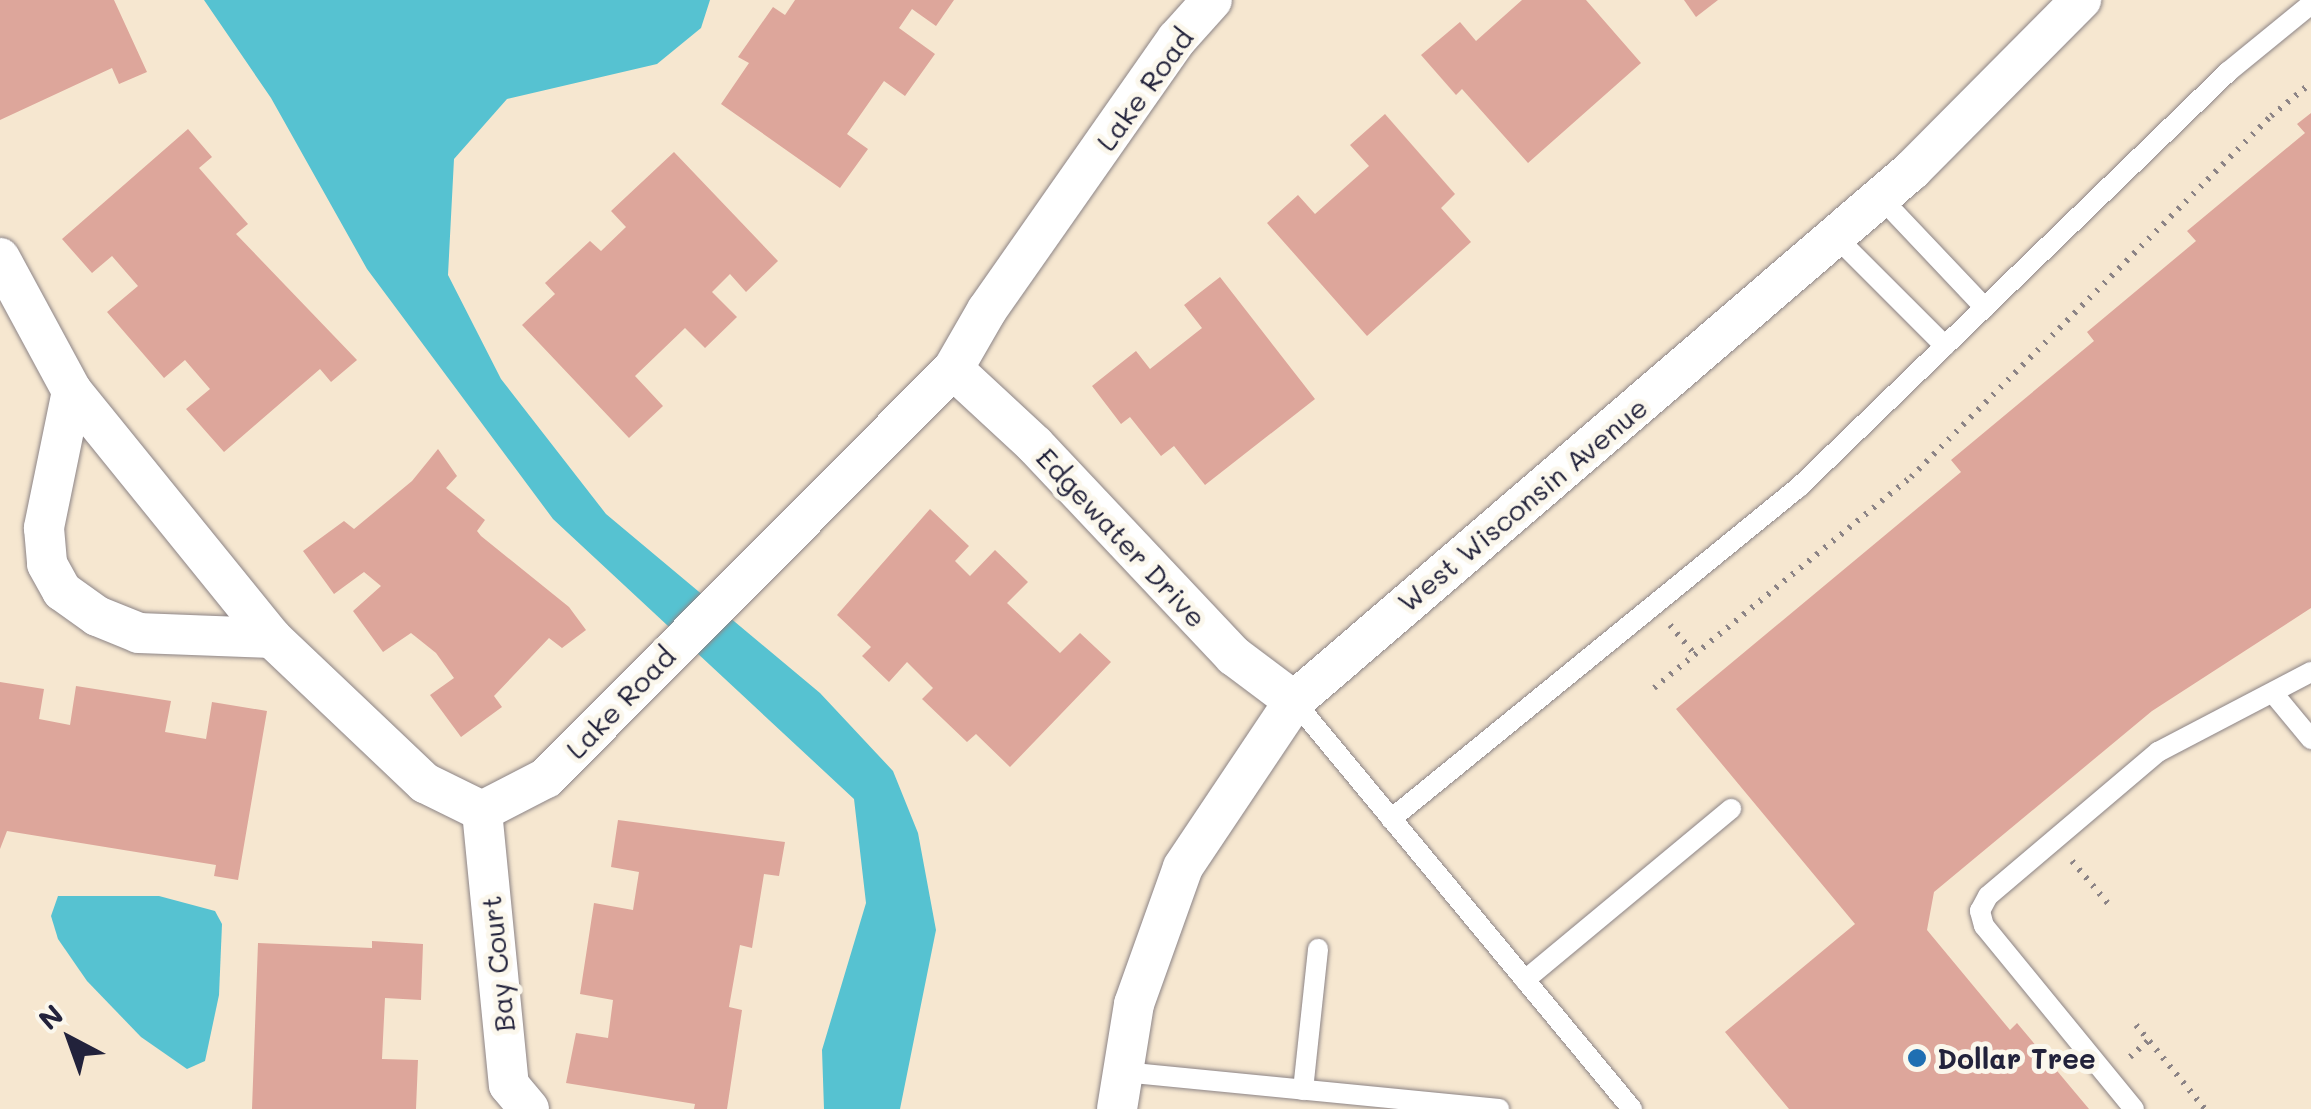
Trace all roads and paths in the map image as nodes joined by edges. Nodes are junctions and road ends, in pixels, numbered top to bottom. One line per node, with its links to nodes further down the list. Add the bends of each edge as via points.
1 (1212, 0): 10 (street, Lake Road, via 1032,246)
2 (2081, 0): 5 (street, West Wisconsin Avenue)
3 (2311, 4): 8 (lane, via 2228,72)
4 (2311, 83): 14 (path, via 1911,477)
5 (1881, 198): 6 (street, West Wisconsin Avenue); 8 (lane)
6 (1836, 238): 9 (lane); 16 (street, West Wisconsin Avenue)
7 (0, 258): 11 (street)
8 (1984, 308): 9 (lane)
9 (1945, 346): 20 (lane, via 1800,487)
10 (953, 369): 16 (street, Edgewater Drive, via 1035,445 1234,656); 19 (street, Lake Road, via 546,778)
11 (72, 391): 12 (street); 12 (street, via 44,528 47,564 62,591 97,616 139,633)
12 (272, 638): 19 (street, via 425,783)
13 (2311, 672): 15 (lane)
14 (1654, 688)
15 (2273, 693): 17 (lane); 29 (lane, via 2158,752 1988,896 1980,911 1984,926)
16 (1294, 701): 20 (lane); 25 (street, West Wisconsin Avenue, via 1183,867 1134,1004)
17 (2311, 740)
18 (1730, 809): 22 (lane)
19 (482, 811): 26 (street, Bay Court, via 509,1085)
20 (1391, 818): 22 (lane)
21 (1318, 949): 24 (lane)
22 (1525, 980): 28 (lane)
23 (2136, 1025): 30 (path)
24 (1303, 1090): 25 (lane); 27 (lane)
25 (1120, 1091)
26 (529, 1109)
27 (1499, 1109)
28 (1632, 1109)
29 (2134, 1109)
30 (2205, 1109)

